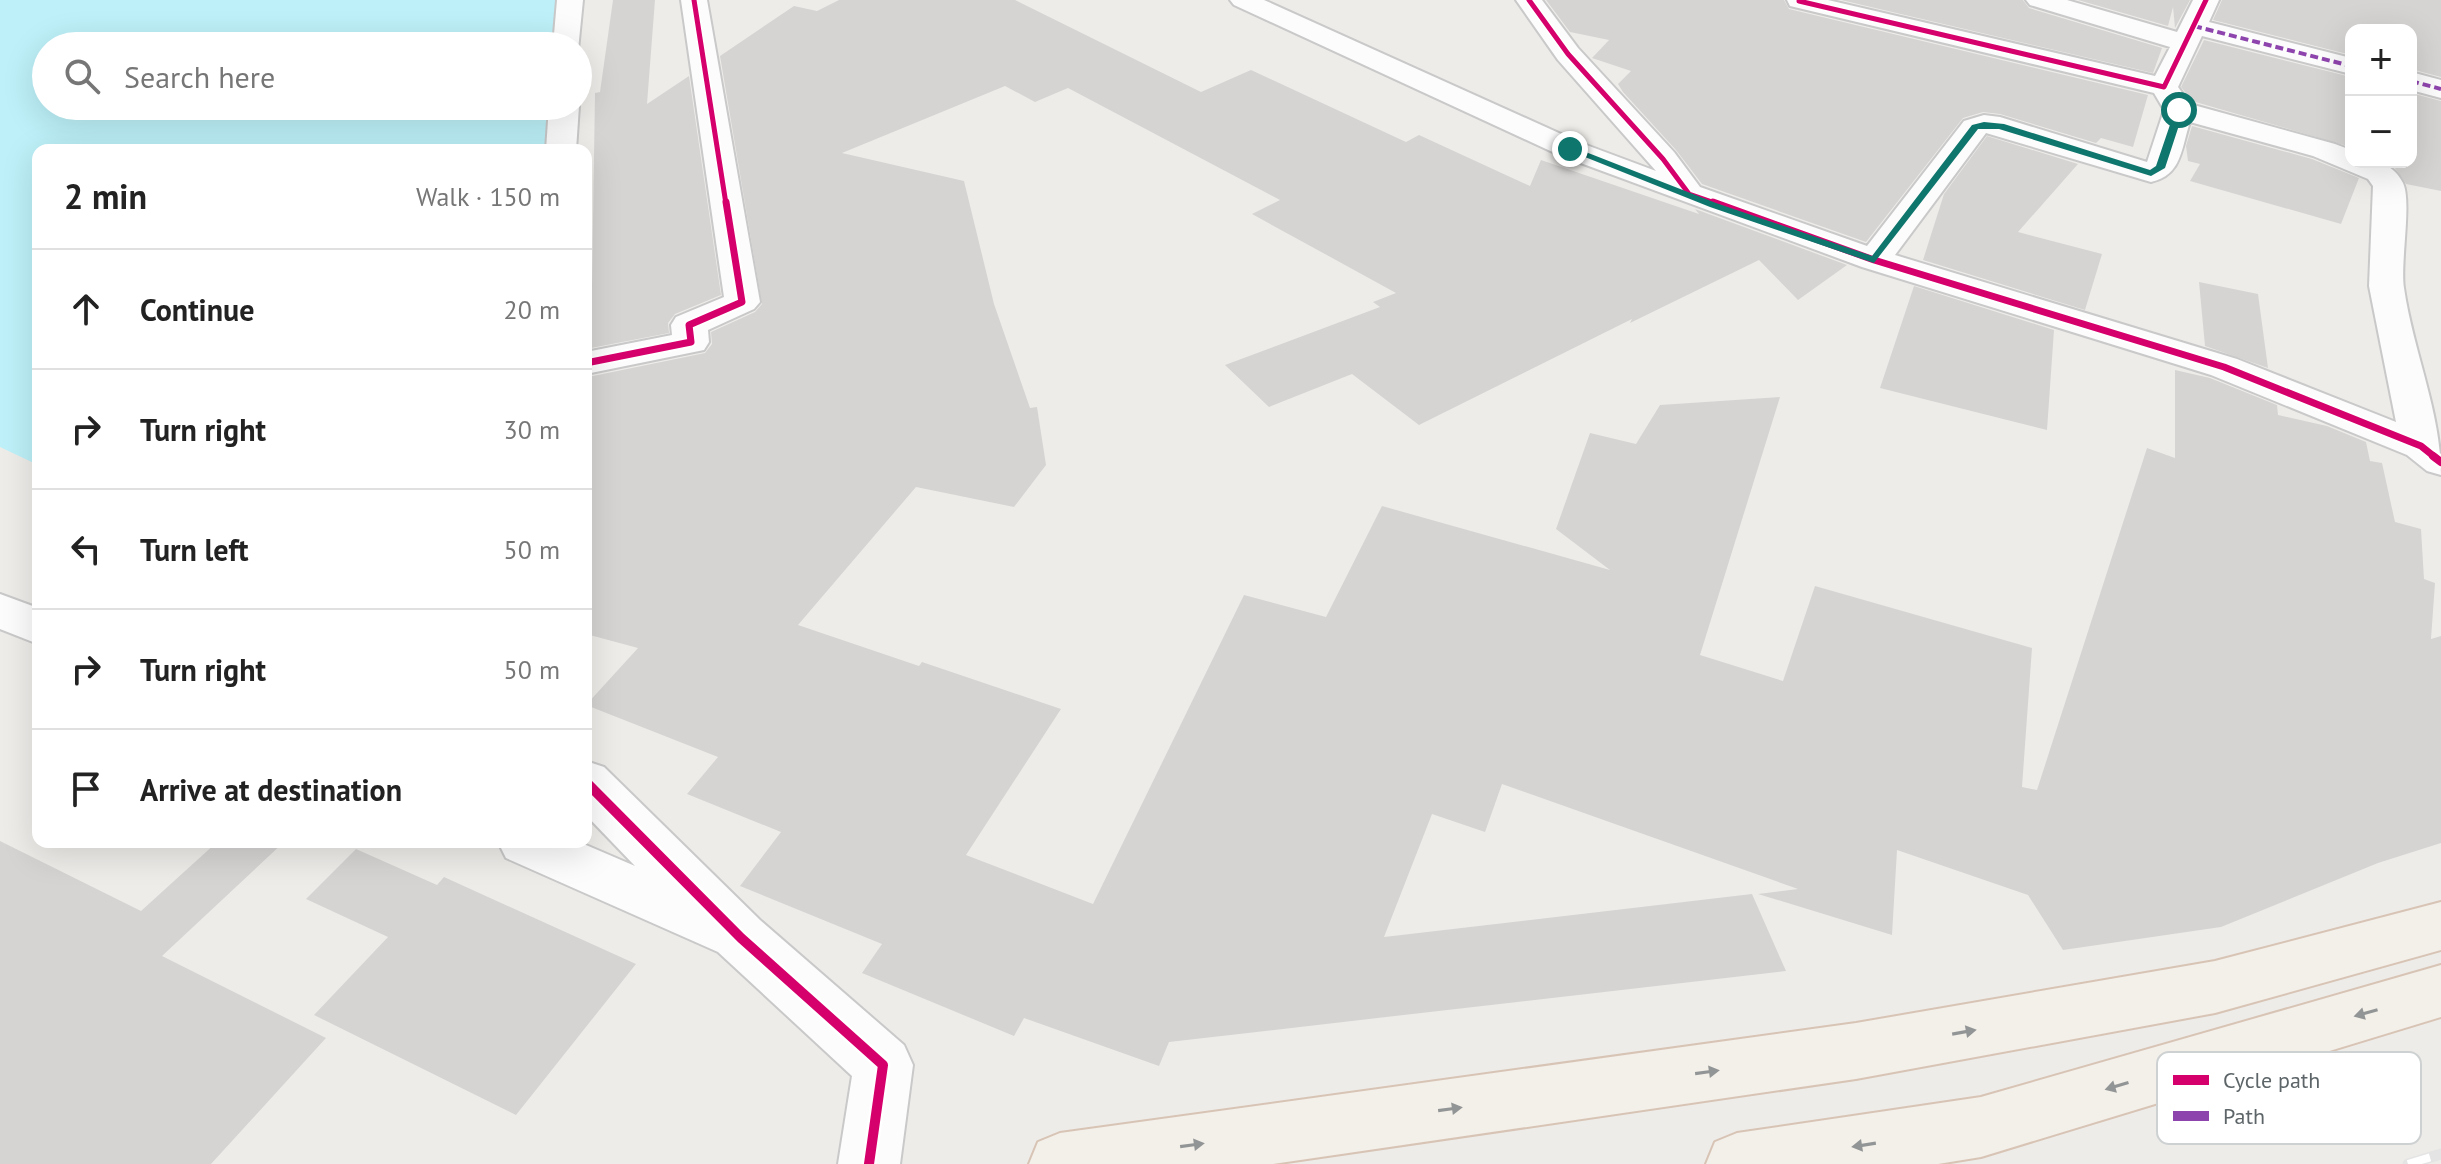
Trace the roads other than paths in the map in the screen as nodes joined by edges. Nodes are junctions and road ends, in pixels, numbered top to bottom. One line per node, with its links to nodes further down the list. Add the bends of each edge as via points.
1 (570, 0): 8 (street)
2 (694, 0): 20 (street, via 742,302 689,325 691,342)
3 (1243, 0): 18 (street, via 1570,149)
4 (1529, 0): 18 (street, via 1568,54)
5 (2039, 0): 9 (street)
6 (2206, 0): 9 (street)
7 (1799, 1): 13 (street)
8 (568, 32)
9 (2189, 34): 10 (street); 13 (street)
10 (2345, 65)
11 (2417, 83): 12 (street)
12 (2441, 89)
13 (2172, 99): 16 (street); 19 (street, via 2160,168 2151,173 2000,126 1975,127)
14 (563, 120): 15 (street)
15 (561, 144)
16 (2345, 159)
17 (2368, 168): 21 (street, via 2379,172 2389,186 2386,286)
18 (1689, 194): 19 (street)
19 (1874, 260): 21 (street, via 2224,367)
20 (592, 362)
21 (2431, 454)
22 (0, 610): 23 (street)
23 (32, 624)
24 (592, 788): 27 (street)
25 (538, 848): 27 (street)
26 (2441, 926): 28 (main road)
27 (741, 938): 33 (street, via 883,1065)
28 (2215, 987): 30 (main road); 34 (main road, one-way to 28, via 1856,1051)
29 (2441, 991): 30 (main road, one-way to 30)
30 (2265, 1042): 31 (main road, one-way to 31)
31 (2232, 1052)
32 (2157, 1074): 35 (main road, one-way to 35, via 1981,1127)
33 (869, 1164)
34 (1060, 1164)
35 (1737, 1164)

